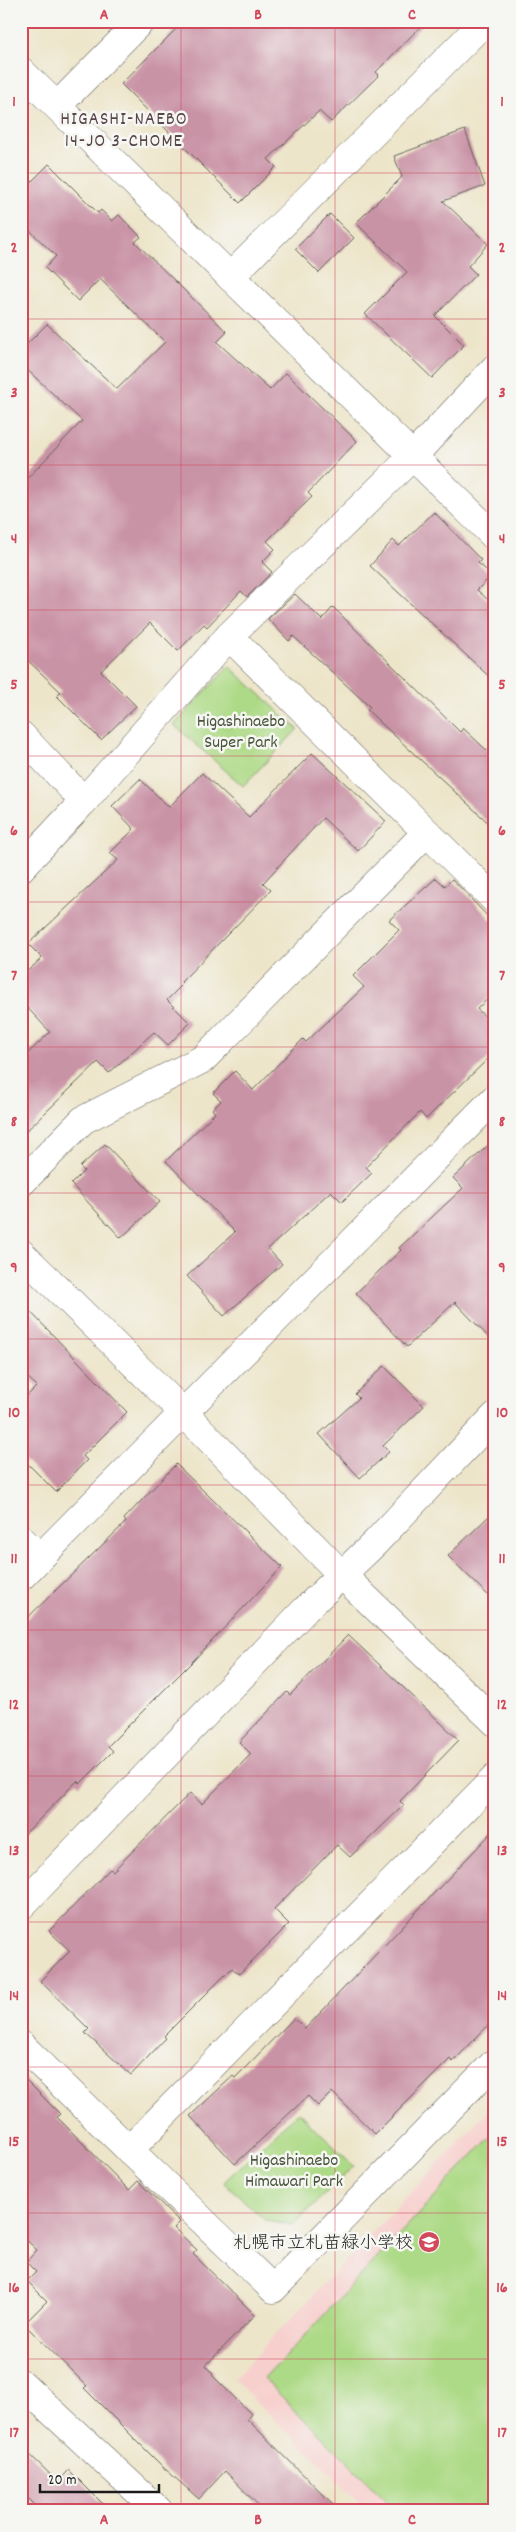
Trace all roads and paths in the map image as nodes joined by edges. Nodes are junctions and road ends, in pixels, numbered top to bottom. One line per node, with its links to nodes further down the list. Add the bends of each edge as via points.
1 (141, 21): 4 (street)
2 (485, 21): 5 (street)
3 (21, 71): 4 (street)
4 (57, 106): 5 (street)
5 (230, 277): 7 (street)
6 (495, 368): 7 (street)
7 (413, 456): 8 (street); 9 (street)
8 (495, 536)
9 (229, 636): 11 (street); 12 (street)
10 (21, 735): 11 (street)
11 (84, 800): 13 (street)
12 (426, 833): 14 (street); 16 (street, via 202,1059 82,1120)
13 (21, 868)
14 (495, 900)
15 (495, 1098): 18 (street)
16 (21, 1183)
17 (21, 1253): 18 (street)
18 (184, 1413): 20 (street); 21 (street)
19 (495, 1416): 21 (street, via 375,1543)
20 (27, 1558)
21 (341, 1574): 22 (street); 24 (street)
22 (495, 1722)
23 (495, 1778): 27 (street)
24 (21, 1906)
25 (21, 2045): 27 (street)
26 (495, 2062): 27 (street, via 273,2289)
27 (129, 2150)
28 (21, 2383): 29 (street)
29 (159, 2511)

